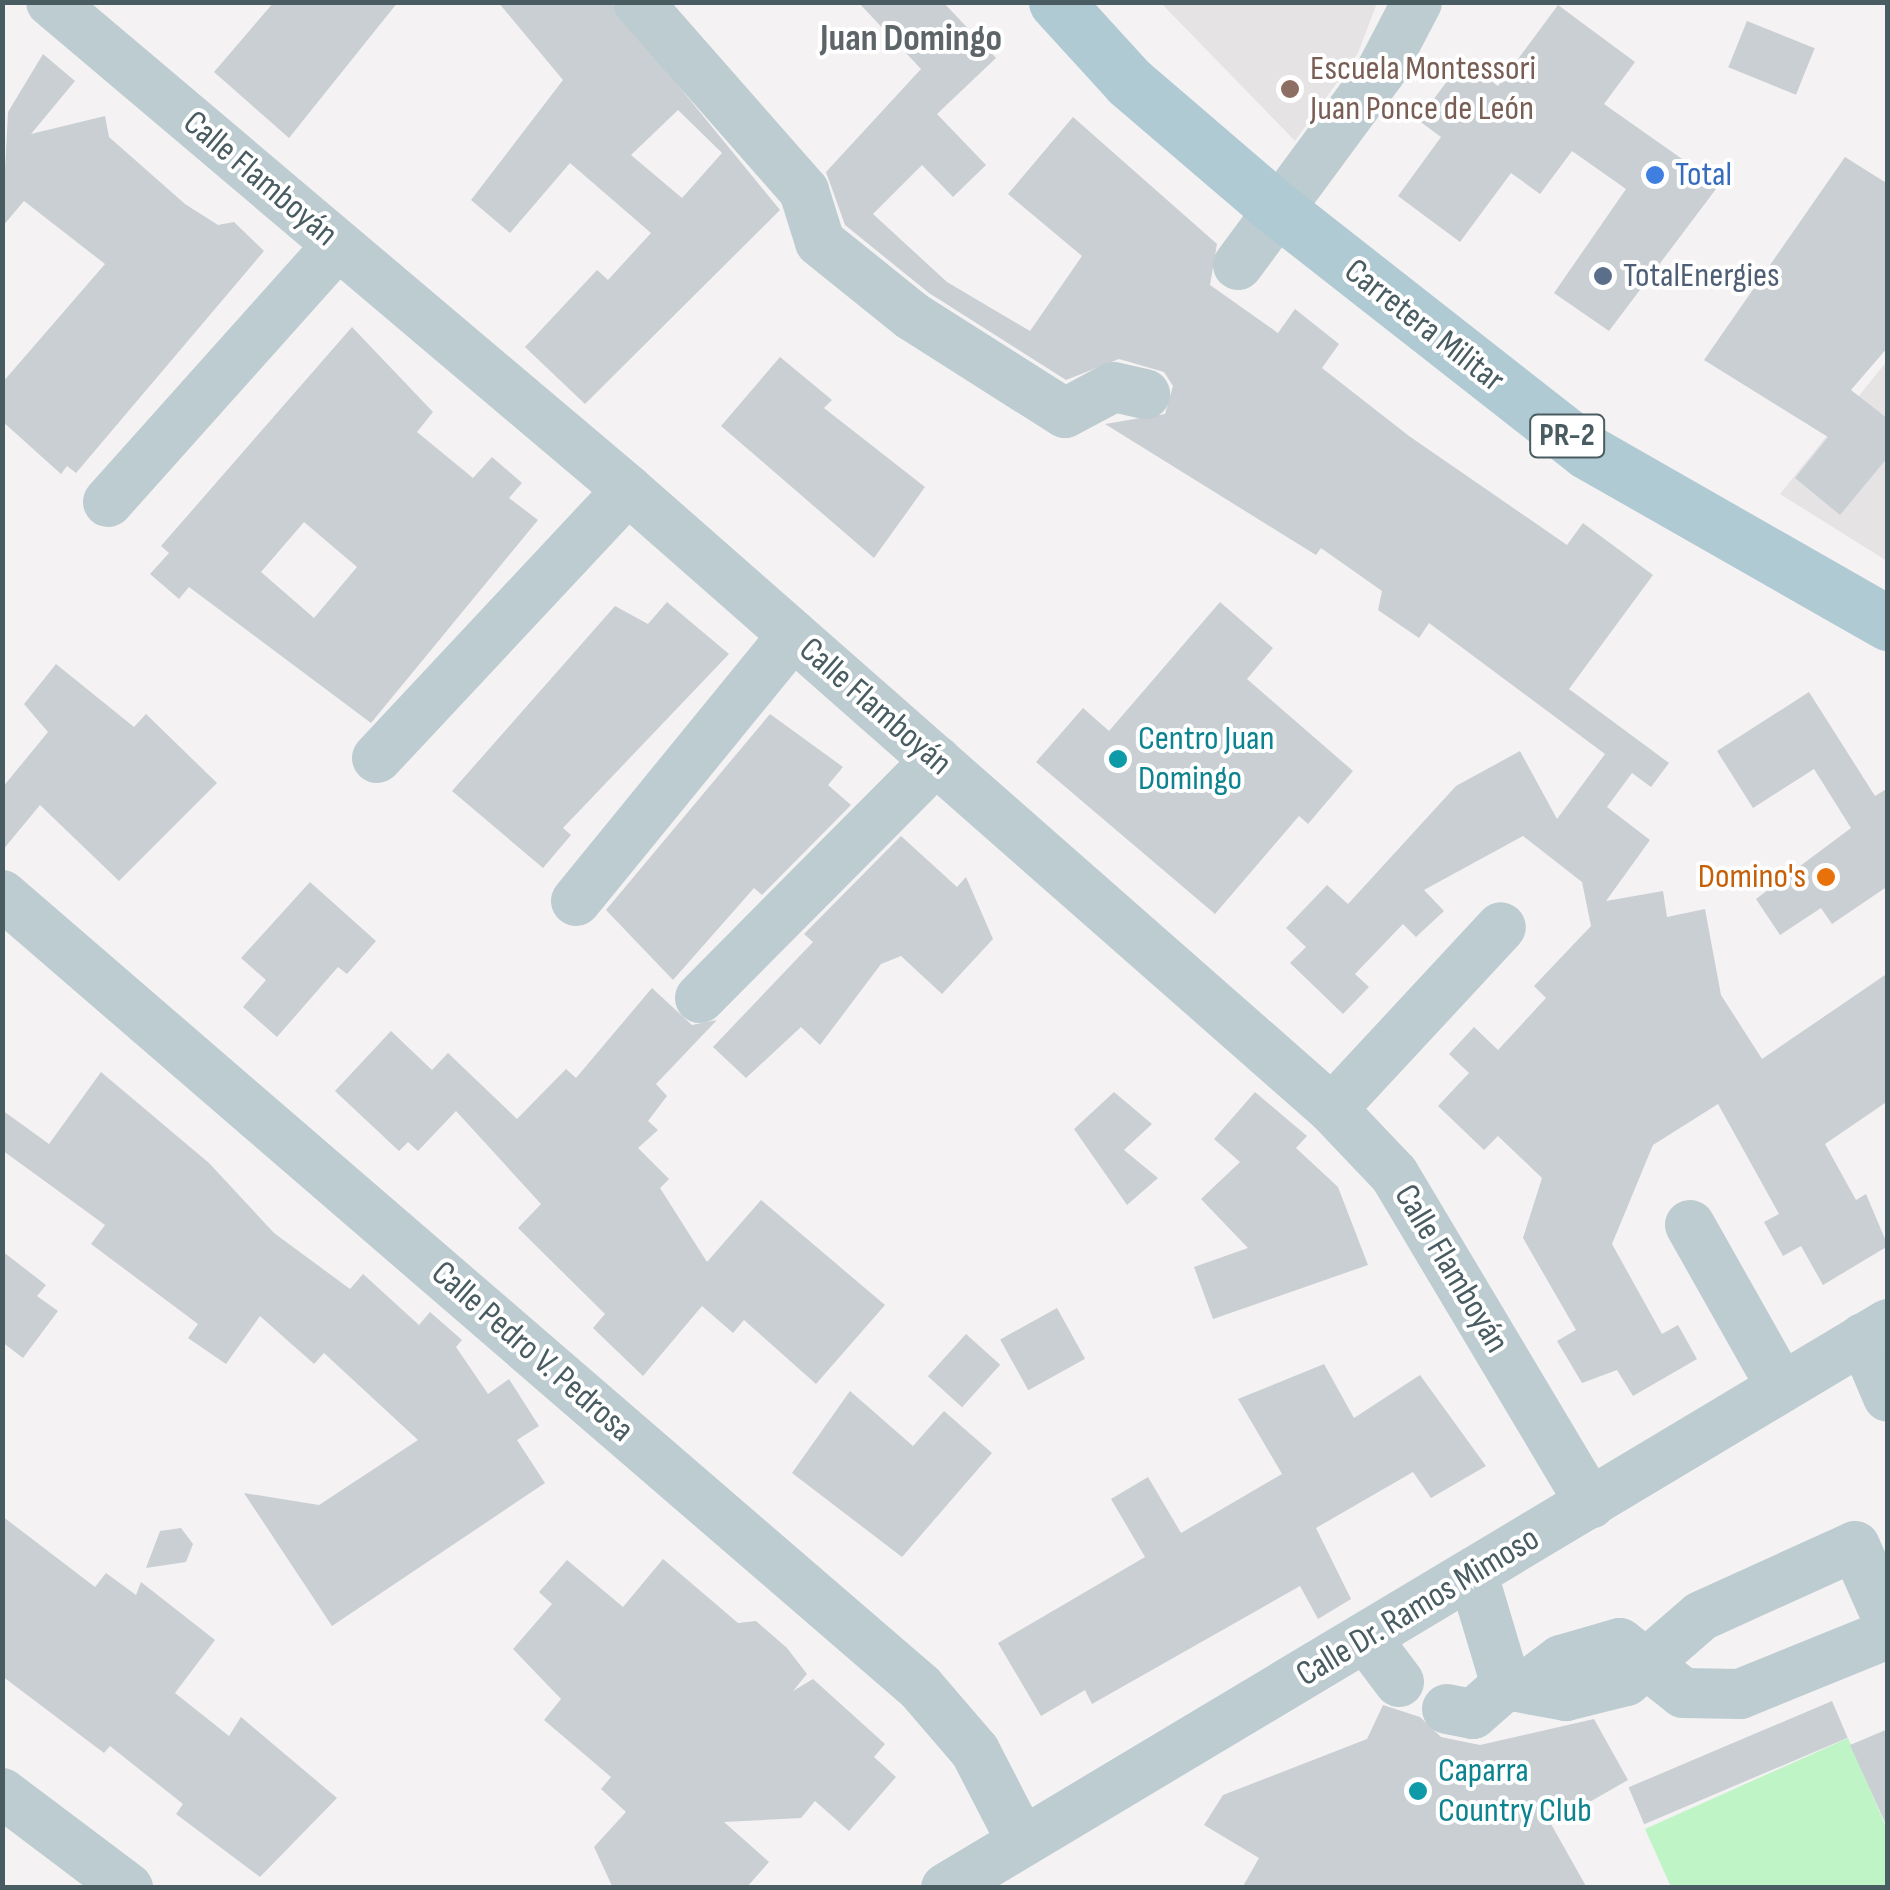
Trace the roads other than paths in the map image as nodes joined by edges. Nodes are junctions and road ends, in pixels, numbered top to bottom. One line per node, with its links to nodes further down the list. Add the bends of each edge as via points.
1 (51, 2): 6 (street, Calle Flamboyán)
2 (638, 2): 8 (street, via 804,191 820,242 912,316 1065,413 1114,388)
3 (1056, 2): 5 (main road, Carretera Militar / PR-2, via 1129,82)
4 (1417, 2): 5 (street, via 1381,71)
5 (1275, 207): 7 (street); 11 (main road, Carretera Militar / PR-2, via 1586,451)
6 (338, 244): 9 (street, Calle Flamboyán); 10 (street)
7 (1238, 265)
8 (1145, 394)
9 (628, 490): 12 (street, Calle Flamboyán); 13 (street)
10 (108, 502)
11 (1888, 623)
12 (793, 635): 14 (street, Calle Flamboyán); 16 (street)
13 (377, 758)
14 (936, 760): 18 (street); 19 (street, Calle Flamboyán)
15 (2, 895): 34 (street, Calle Pedro V. Pedrosa, via 920,1687 975,1751)
16 (576, 901)
17 (1500, 927): 19 (street)
18 (700, 998)
19 (1332, 1109): 24 (street, Calle Flamboyán, via 1394,1174)
20 (1690, 1225): 22 (street)
21 (1875, 1331): 22 (street, Calle Dr. Ramos Mimoso); 23 (street)
22 (1780, 1385): 24 (street, Calle Dr. Ramos Mimoso)
23 (1888, 1396)
24 (1591, 1504): 25 (street, Calle Dr. Ramos Mimoso)
25 (1473, 1575): 28 (street, Calle Dr. Ramos Mimoso); 31 (street)
26 (1888, 1620): 29 (street, via 1855,1546 1701,1616)
27 (1888, 1634): 29 (street, via 1740,1694 1682,1693)
28 (1366, 1638): 30 (street); 34 (street, Calle Dr. Ramos Mimoso)
29 (1649, 1657): 31 (street, via 1626,1680 1566,1696)
30 (1399, 1682)
31 (1517, 1685): 32 (street, via 1473,1714)
32 (1447, 1709)
33 (2, 1793): 35 (street)
34 (1022, 1842): 36 (street, Calle Dr. Ramos Mimoso)
35 (128, 1888)
36 (946, 1888)

